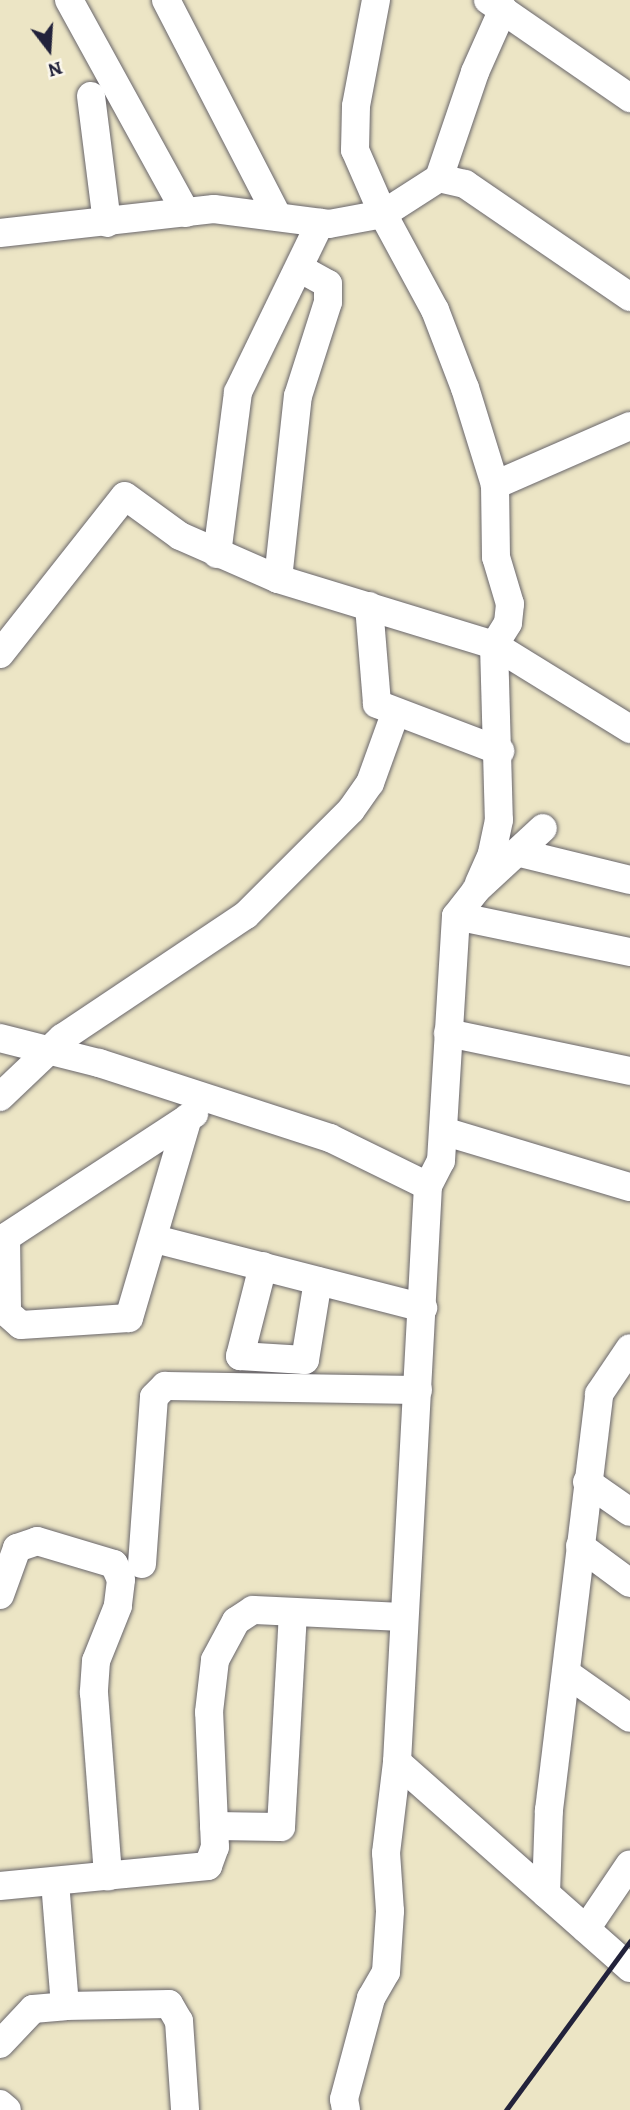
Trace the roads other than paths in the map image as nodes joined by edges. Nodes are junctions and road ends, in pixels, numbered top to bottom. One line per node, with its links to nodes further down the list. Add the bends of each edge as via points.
1 (69, 0): 8 (street)
2 (166, 0): 10 (street)
3 (376, 0): 9 (street, via 356,106 355,150)
4 (496, 5): 6 (street); 7 (street)
5 (91, 96): 11 (street)
6 (630, 98)
7 (439, 178): 9 (street); 15 (street, via 464,184)
8 (186, 213): 10 (street, via 214,209); 11 (street)
9 (383, 214): 12 (street); 17 (street, via 435,310)
10 (278, 217): 12 (street)
11 (107, 223): 13 (street)
12 (320, 223): 14 (street)
13 (0, 233)
14 (299, 268): 18 (street, via 238,392); 19 (street, via 328,284 328,302 298,396)
15 (630, 297)
16 (630, 426): 17 (street)
17 (495, 485): 21 (street, via 496,557 510,604 508,623)
18 (217, 554): 19 (street); 22 (street, via 180,536 125,496)
19 (278, 579): 20 (street)
20 (369, 606): 21 (street); 23 (street, via 377,704)
21 (494, 645): 24 (street); 25 (street)
22 (0, 654)
23 (395, 714): 25 (street); 34 (street, via 370,783 317,846 246,915 62,1038)
24 (630, 729)
25 (500, 751): 29 (street, via 499,820 492,854)
26 (543, 828): 27 (street)
27 (520, 853): 28 (street); 29 (street)
28 (630, 880)
29 (476, 890): 30 (street)
30 (456, 916): 31 (street); 32 (street)
31 (630, 952)
32 (448, 1033): 35 (street); 39 (street)
33 (0, 1038): 34 (street)
34 (50, 1053): 36 (street); 37 (street, via 99,1063)
35 (630, 1071)
36 (0, 1097)
37 (213, 1102): 38 (street); 40 (street, via 330,1138)
38 (188, 1118): 42 (street); 43 (street)
39 (443, 1131): 40 (street, via 441,1161); 41 (street)
40 (428, 1186): 46 (street)
41 (630, 1187)
42 (3, 1239): 43 (street, via 7,1313 21,1325 129,1318)
43 (155, 1239): 44 (street)
44 (263, 1266): 45 (street); 45 (street, via 240,1356 305,1360)
45 (318, 1281): 46 (street)
46 (423, 1308): 48 (street)
47 (627, 1359): 49 (street, via 600,1394)
48 (418, 1390): 52 (street, via 165,1387 154,1397); 56 (street)
49 (587, 1482): 50 (street); 51 (street)
50 (630, 1512)
51 (580, 1546): 53 (street); 57 (street)
52 (142, 1564)
53 (630, 1583)
54 (0, 1595): 62 (street, via 17,1548 37,1541 114,1564 121,1580 118,1606 96,1661 94,1693)
55 (293, 1612): 56 (street); 60 (street, via 253,1610 236,1621 215,1660 209,1712); 60 (street, via 281,1827)
56 (404, 1617): 59 (street)
57 (566, 1673): 58 (street); 65 (street, via 549,1810)
58 (630, 1718)
59 (397, 1762): 65 (street); 73 (street, via 386,1853 390,1911 386,1972 371,1998 344,2099)
60 (214, 1826): 62 (street, via 215,1847 208,1866)
61 (630, 1864): 66 (street)
62 (108, 1876): 64 (street)
63 (1, 1878): 64 (street)
64 (55, 1881): 68 (street)
65 (546, 1894): 66 (street)
66 (586, 1929): 67 (street)
67 (630, 1968)
68 (65, 2006): 69 (street, via 33,2009); 72 (street, via 169,2004 179,2021)
69 (0, 2044)
70 (0, 2104): 71 (street)
71 (7, 2110)
72 (185, 2110)
73 (346, 2110)

